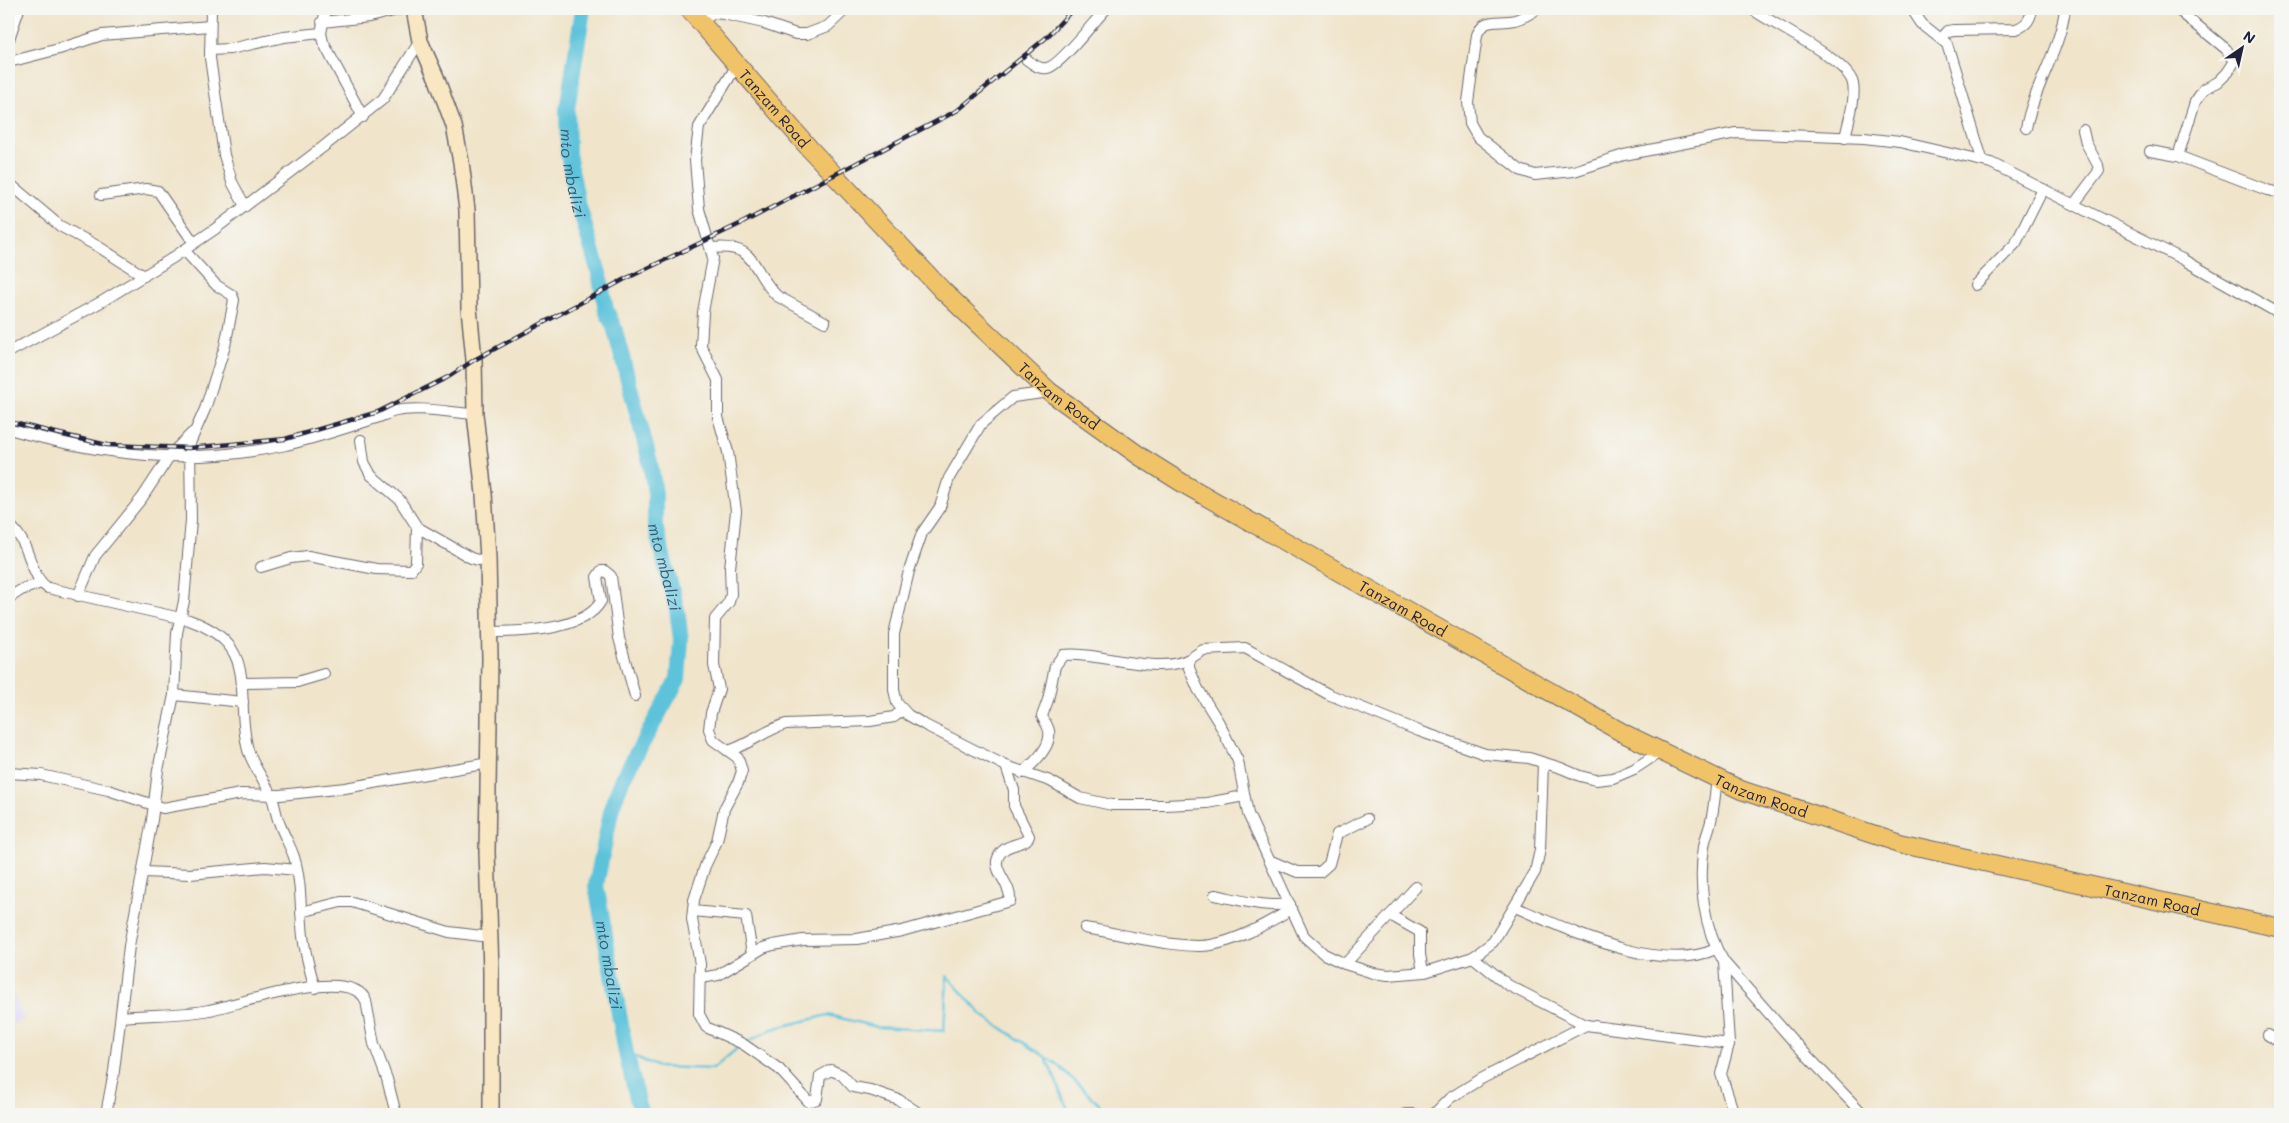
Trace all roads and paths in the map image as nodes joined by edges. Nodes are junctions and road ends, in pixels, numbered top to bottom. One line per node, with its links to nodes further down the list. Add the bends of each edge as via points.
1 (19, 9): 18 (street)
2 (211, 9): 15 (street)
3 (326, 9): 16 (street)
4 (402, 9): 16 (street)
5 (414, 9): 19 (main road)
6 (846, 9): 14 (street, via 828,26 807,34)
7 (1106, 9): 21 (street, via 1050,67 1038,67)
8 (1537, 9): 27 (street, via 1518,20 1496,21 1480,27 1468,102 1470,123 1478,137 1520,170 1535,175 1574,171 1624,155 1736,134)
9 (1752, 9): 27 (street, via 1848,72 1854,85)
10 (1912, 9): 17 (street, via 1922,24)
11 (2032, 9): 17 (street, via 2029,21 2023,27 1954,30)
12 (2065, 9): 25 (street, via 2060,35 2034,97)
13 (2177, 9): 29 (street, via 2226,49 2235,61 2228,73 2204,89 2195,102)
14 (706, 13): 23 (highway, Tanzam Road)
15 (210, 26): 20 (street); 22 (street, via 102,35)
16 (321, 28): 20 (street, via 230,49); 24 (street, via 334,66)
17 (1941, 38): 30 (street, via 1950,52)
18 (9, 39)
19 (420, 41): 24 (street, via 392,87); 46 (main road, via 454,126 461,162 468,210)
20 (210, 50): 36 (street, via 224,155 232,182)
21 (1026, 59)
22 (9, 62)
23 (738, 65): 38 (street, via 699,127 697,139 695,160 699,209); 45 (highway, Tanzam Road, via 809,148 942,290)
24 (363, 117): 36 (street)
25 (2026, 128)
26 (2084, 130): 35 (street, via 2086,143 2099,171)
27 (1845, 138): 30 (street, via 1884,140)
28 (2150, 151): 29 (street)
29 (2178, 156): 33 (street)
30 (1982, 159): 32 (street)
31 (9, 183): 40 (street, via 60,226)
32 (2043, 189): 35 (street); 41 (street, via 2016,243)
33 (2280, 193)
34 (101, 195): 37 (street, via 146,189 158,191)
35 (2074, 204): 42 (street)
36 (245, 206): 37 (street)
37 (194, 243): 39 (street)
38 (711, 248): 43 (street, via 728,247 747,254 777,296); 68 (street, via 712,268 703,312 701,346 718,380 718,417 733,482 736,511 730,568 731,594 715,625 714,665 719,689 709,729 713,740)
39 (184, 250): 40 (street); 48 (street, via 234,300 225,346 205,409)
40 (144, 276): 44 (street)
41 (1975, 285)
42 (2280, 314)
43 (825, 322)
44 (9, 352)
45 (1050, 392): 67 (street, via 1013,397 981,424 949,478 940,507 922,533 894,634 894,690 897,703); 69 (highway, Tanzam Road, via 1184,484)
46 (475, 414): 51 (street, via 395,412 286,445); 54 (main road)
47 (9, 429): 50 (street, via 88,449)
48 (193, 432): 50 (street); 51 (street)
49 (360, 440): 53 (street, via 364,462 371,475 399,499)
50 (169, 457): 51 (street); 57 (street, via 142,498 96,556)
51 (189, 457): 59 (street, via 191,520)
52 (9, 524): 56 (street, via 24,543)
53 (418, 527): 54 (street, via 471,558); 55 (street, via 416,563 411,570 376,569 308,556)
54 (488, 558): 60 (main road)
55 (261, 567)
56 (41, 583): 57 (street); 58 (street)
57 (78, 596): 59 (street)
58 (9, 598)
59 (181, 618): 63 (street, via 202,625 228,645 235,653); 64 (street, via 177,634)
60 (489, 632): 65 (street, via 557,626 591,613 601,601 597,577 601,571 606,572 611,576 619,638); 70 (main road)
61 (1191, 658): 71 (street, via 1203,650 1245,648 1328,694 1420,731 1485,754 1529,758); 74 (street, via 1166,664 1132,663 1075,654 1059,658 1042,716 1048,738 1039,756); 77 (street, via 1188,668 1238,762)
62 (324, 674): 63 (street, via 297,682)
63 (243, 683): 66 (street)
64 (174, 695): 66 (street); 78 (street)
65 (635, 696)
66 (243, 702): 76 (street, via 248,748 255,769)
67 (903, 710): 68 (street, via 894,717 880,720 786,724); 72 (street, via 915,720)
68 (728, 751): 87 (street, via 740,760 742,771 721,815 717,841 701,876)
69 (1660, 752): 71 (street, via 1634,770 1596,780); 75 (highway, Tanzam Road)
70 (489, 763): 76 (street, via 345,788); 92 (main road, via 487,852)
71 (1543, 763): 86 (street, via 1540,850 1535,872)
72 (1006, 766): 74 (street); 94 (street, via 1014,790 1014,806 1029,836 1025,841 1007,847 998,857 997,867 1010,901 902,931 851,940 787,942)
73 (9, 773): 78 (street, via 56,778 121,793)
74 (1022, 773): 77 (street, via 1050,781 1080,798 1112,805 1185,804)
75 (1717, 779): 91 (highway, Tanzam Road, via 1778,804 1899,843); 93 (street, via 1712,819 1704,846 1703,870 1705,910)
76 (271, 795): 78 (street, via 241,794 168,808); 81 (street)
77 (1244, 796): 80 (street, via 1248,814)
78 (154, 805): 82 (street)
79 (1367, 819): 80 (street, via 1338,834 1329,864 1320,872 1297,872)
80 (1270, 860): 85 (street)
81 (297, 870): 82 (street, via 265,867 190,874); 88 (street)
82 (144, 872): 101 (street, via 129,946)
83 (1416, 887): 89 (street)
84 (1215, 895): 85 (street)
85 (1291, 906): 90 (street, via 1241,935 1211,945 1190,945); 97 (street, via 1307,941)
86 (1515, 907): 93 (street, via 1610,946 1636,953 1684,955); 95 (street, via 1493,942)
87 (693, 911): 94 (street, via 746,916); 99 (street)
88 (301, 912): 92 (street, via 352,902 449,932); 100 (street, via 306,956)
89 (1390, 915): 97 (street); 98 (street, via 1420,932)
90 (1085, 928)
91 (2280, 928)
92 (490, 938): 108 (main road)
93 (1716, 949): 96 (street)
94 (752, 954): 99 (street, via 718,975)
95 (1473, 958): 98 (street); 102 (street, via 1508,985)
96 (1724, 962): 105 (street); 114 (street)
97 (1345, 964): 98 (street, via 1388,975)
98 (1423, 972)
99 (701, 978): 109 (street, via 699,1014 706,1027 743,1044 779,1069 810,1102 817,1099 820,1076 831,1070 842,1075 853,1087 899,1100)
100 (315, 988): 101 (street, via 257,996 208,1011); 107 (street, via 350,988 364,996 374,1044)
101 (121, 1017): 106 (street)
102 (1586, 1026): 105 (street); 112 (street, via 1480,1079 1450,1098)
103 (2268, 1035): 104 (street)
104 (2280, 1042)
105 (1729, 1044): 113 (street, via 1721,1074)
106 (106, 1114)
107 (396, 1114)
108 (491, 1114)
109 (920, 1114)
110 (1405, 1114): 111 (street)
111 (1414, 1114)
112 (1434, 1114)
113 (1734, 1114)
114 (1863, 1114)

